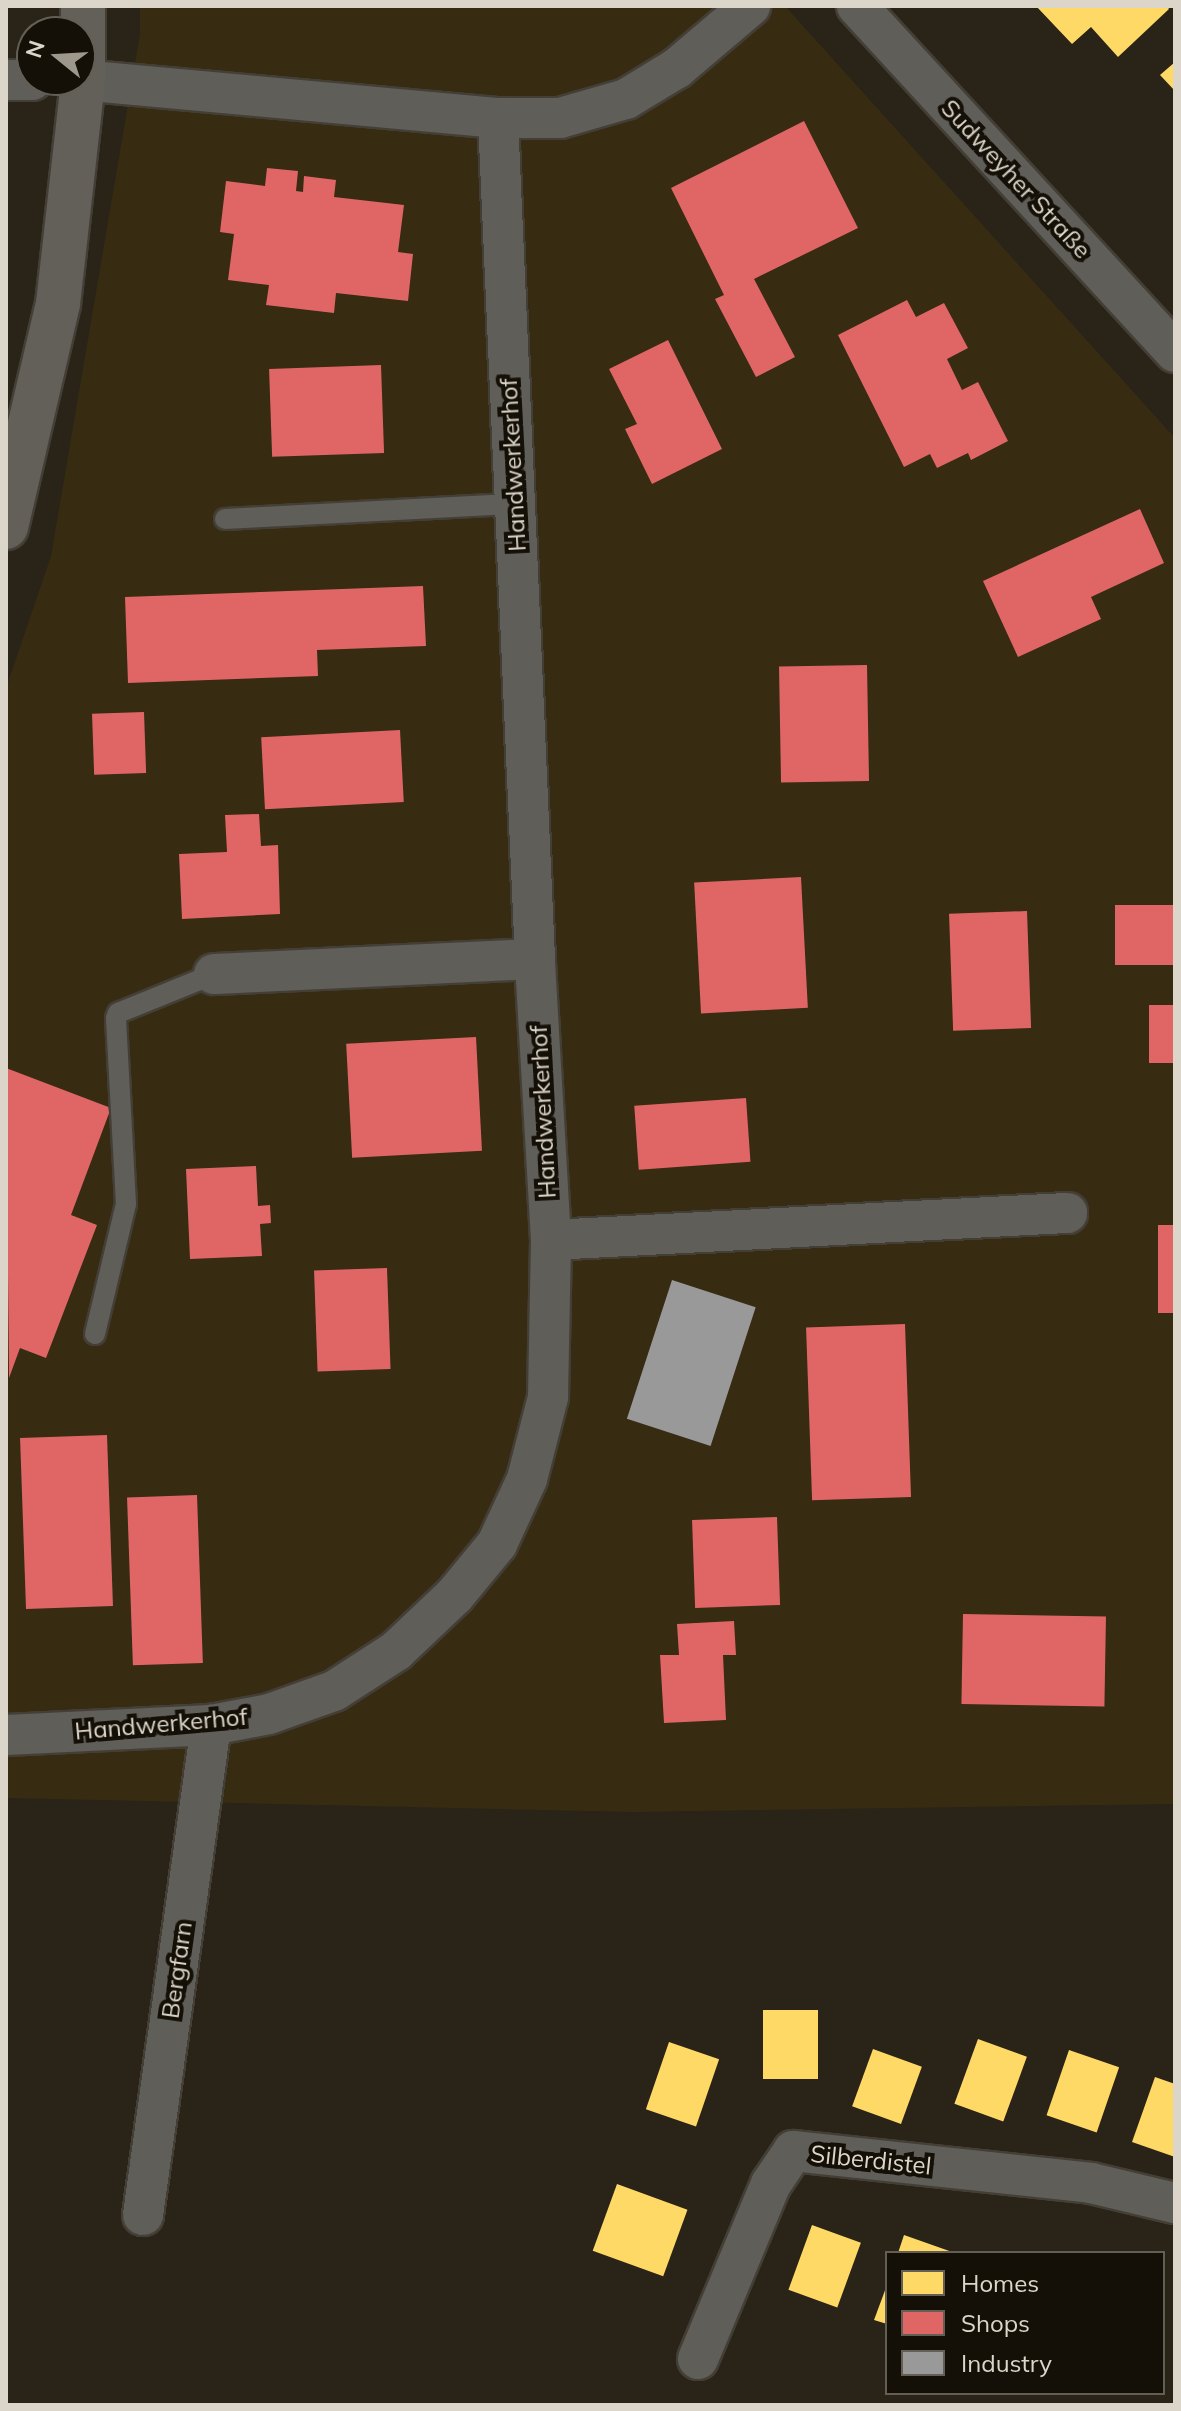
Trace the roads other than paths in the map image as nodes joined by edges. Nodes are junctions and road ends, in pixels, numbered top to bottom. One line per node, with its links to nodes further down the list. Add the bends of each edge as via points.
1 (750, 6): 5 (street, via 677,68 626,99 560,118)
2 (857, 6): 6 (street, Sudweyher Straße)
3 (96, 81): 5 (street)
4 (80, 96): 9 (main road, via 58,304)
5 (498, 118): 7 (street, Handwerkerhof)
6 (1175, 352)
7 (515, 504): 8 (lane); 10 (street, Handwerkerhof)
8 (225, 519)
9 (6, 527)
10 (535, 959): 11 (street); 13 (street, Handwerkerhof)
11 (214, 974): 14 (lane, via 116,1018 126,1204)
12 (1067, 1213): 13 (street)
13 (551, 1240): 15 (street, Handwerkerhof, via 548,1397 527,1479 497,1544 455,1595 396,1651 334,1691 269,1714)
14 (95, 1334)
15 (211, 1725): 16 (street, Handwerkerhof); 18 (street, Bergfarn)
16 (6, 1735)
17 (1175, 2203): 19 (street, Silberdistel, via 1091,2183 793,2151 771,2184)
18 (143, 2215)
19 (698, 2359)

